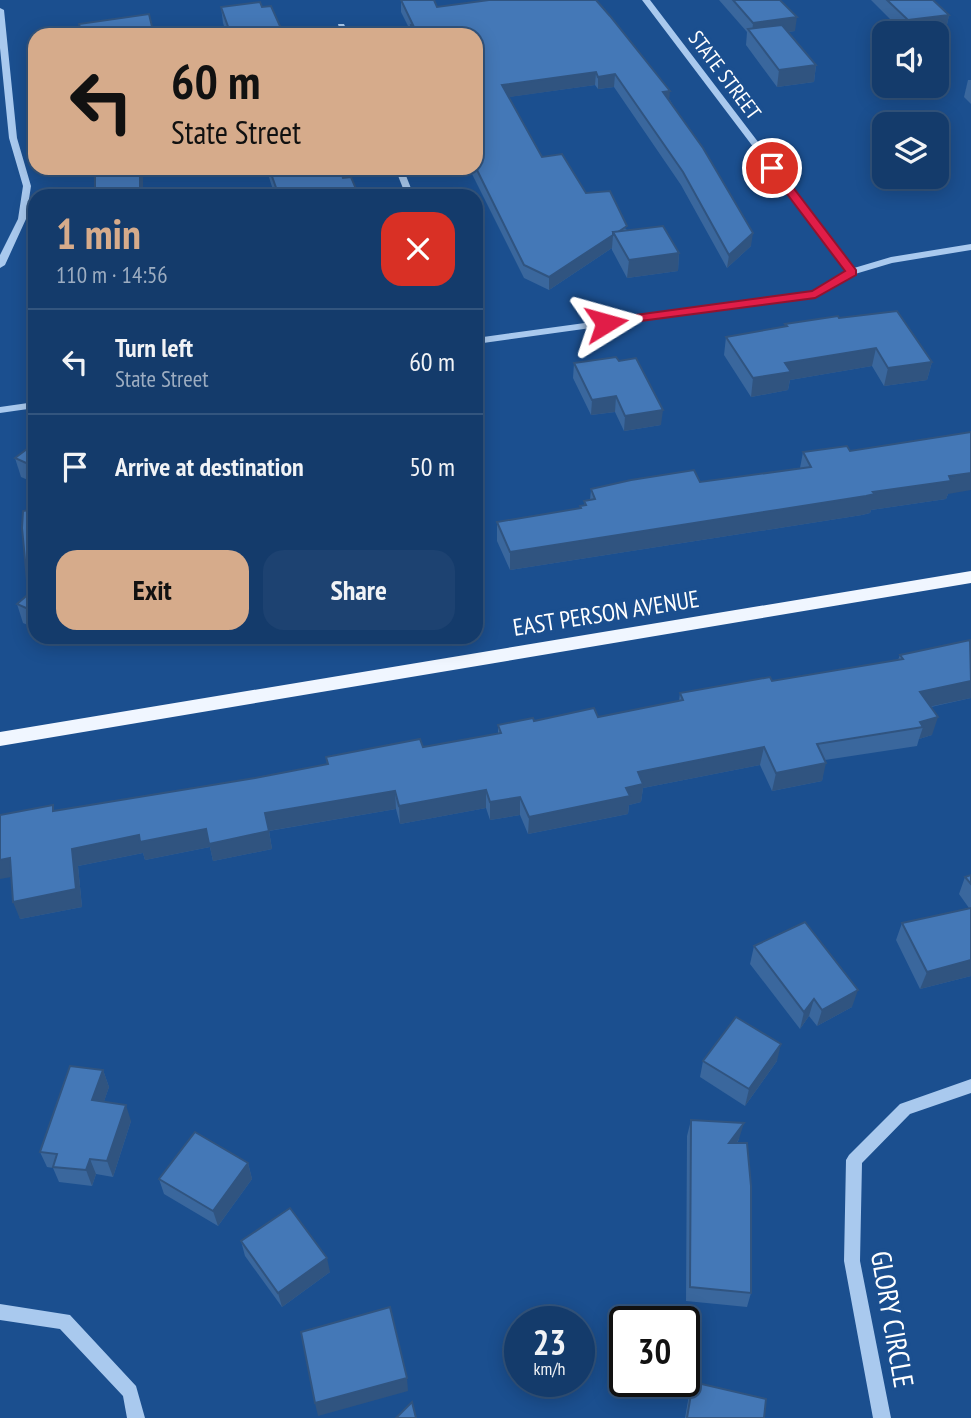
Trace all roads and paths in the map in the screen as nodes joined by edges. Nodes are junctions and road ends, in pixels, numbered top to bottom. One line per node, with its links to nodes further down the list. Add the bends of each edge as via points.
1 (646, 0): 7 (street, STATE STREET)
2 (0, 10): 3 (street)
3 (13, 138): 4 (street); 6 (street, via 27,186 22,219)
4 (0, 140)
5 (971, 247): 7 (street, via 891,260)
6 (0, 265)
7 (852, 272): 8 (street, via 815,294)
8 (483, 340)
9 (28, 406): 10 (street)
10 (0, 410)
11 (971, 577): 12 (main road, EAST PERSON AVENUE)
12 (0, 738)
13 (971, 1086): 16 (street, GLORY CIRCLE, via 905,1109 854,1160 852,1261)
14 (0, 1312): 15 (street, via 64,1321 130,1392)
15 (136, 1418)
16 (882, 1418)

